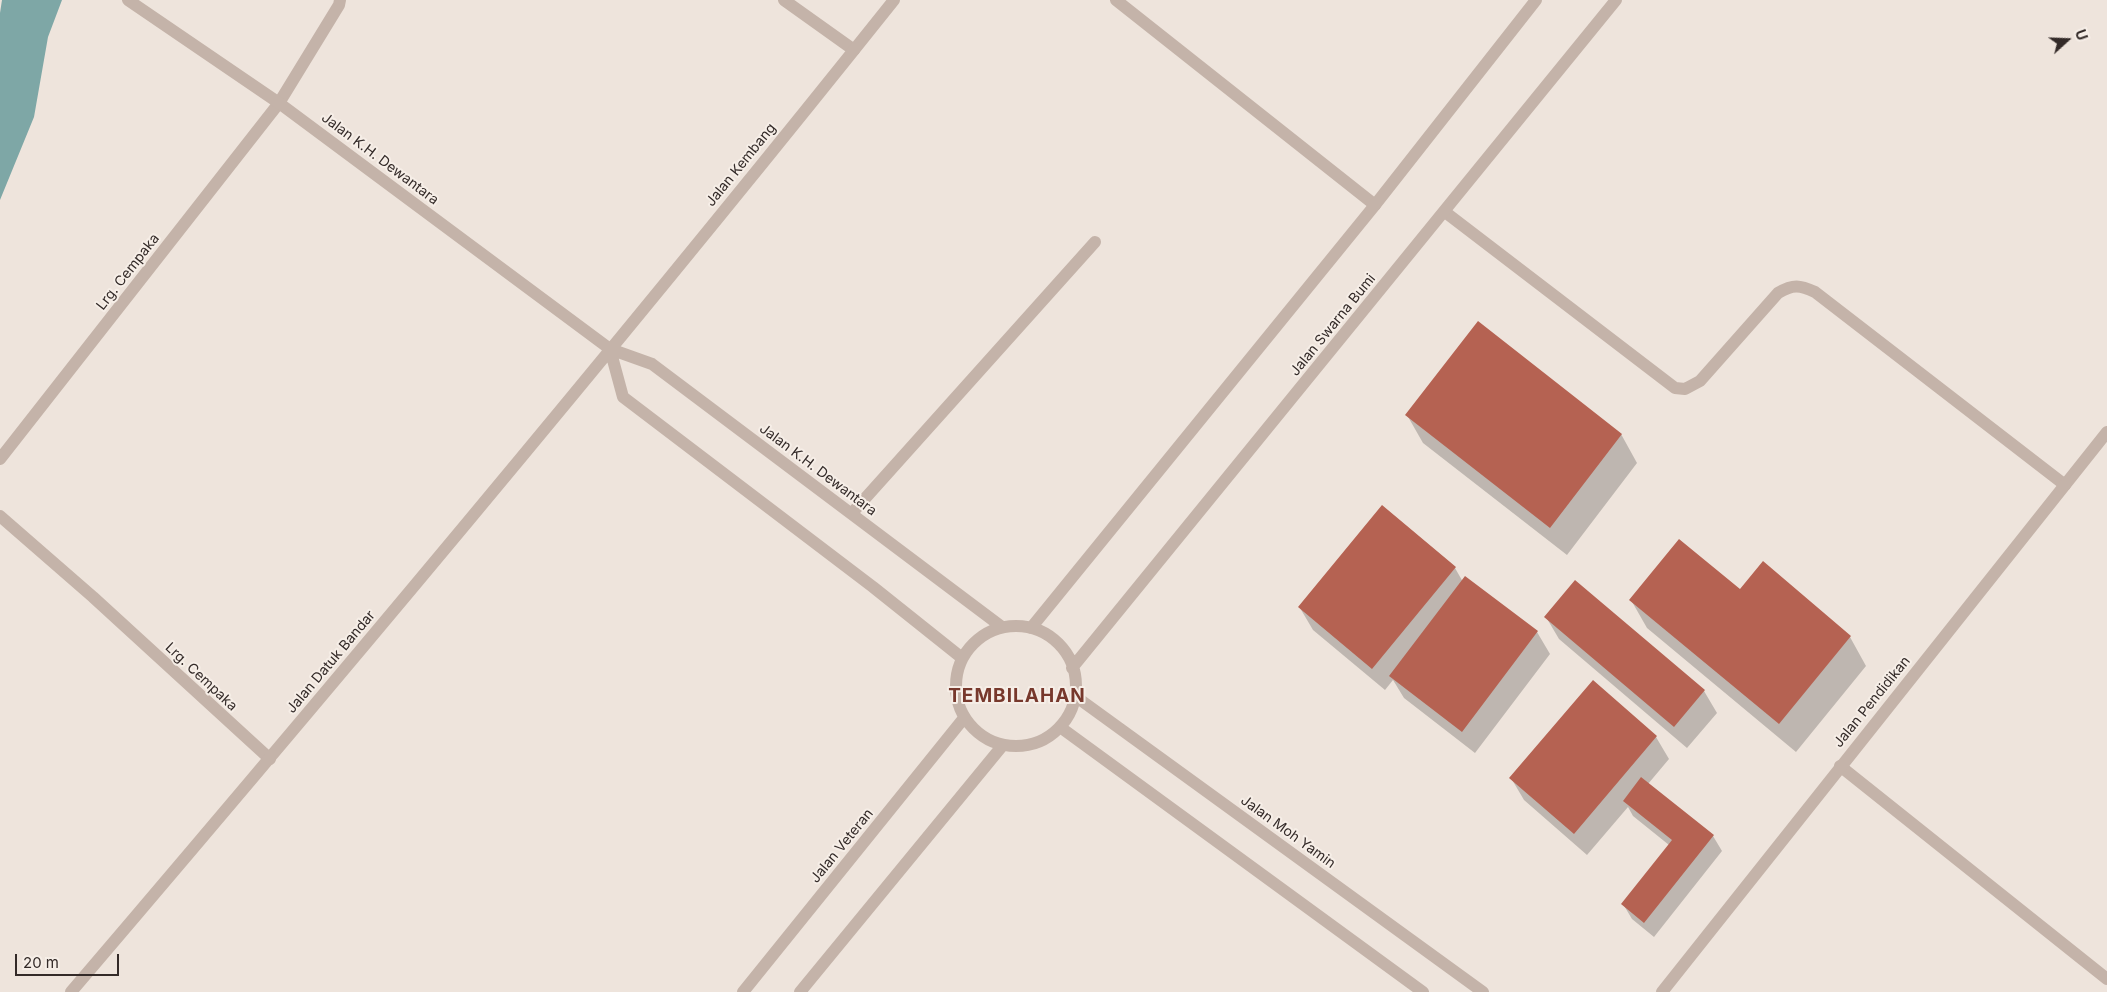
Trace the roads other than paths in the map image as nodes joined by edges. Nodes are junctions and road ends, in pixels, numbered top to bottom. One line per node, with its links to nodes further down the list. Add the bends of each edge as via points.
1 (128, 0): 9 (street, Jalan K.H. Dewantara)
2 (340, 0): 9 (street, Lrg. Cempaka)
3 (784, 0): 8 (street)
4 (894, 0): 8 (street, Jalan Kembang)
5 (1116, 0): 10 (street)
6 (1536, 0): 10 (street)
7 (1616, 0): 11 (street, Jalan Swarna Bumi)
8 (854, 50): 13 (street, Jalan Kembang)
9 (279, 103): 13 (street, Jalan K.H. Dewantara); 15 (street, Lrg. Cempaka)
10 (1374, 204): 20 (street)
11 (1445, 212): 16 (street, via 1675,388 1684,389 1700,381 1778,293 1790,286 1804,287 1815,292); 22 (street, Jalan Swarna Bumi)
12 (1095, 242): 17 (street)
13 (610, 348): 17 (street, Jalan K.H. Dewantara, via 652,364); 21 (street, via 623,397); 27 (street, Jalan Datuk Bandar)
14 (2107, 432): 16 (street, Jalan Pendidikan)
15 (0, 458)
16 (2065, 485): 28 (street, Jalan Pendidikan)
17 (852, 513): 19 (street, Jalan K.H. Dewantara)
18 (0, 516): 27 (street, Lrg. Cempaka)
19 (1002, 627): 20 (street); 21 (street, via 972,644)
20 (1030, 628): 22 (street, via 1056,642)
21 (962, 658): 24 (street, via 955,689)
22 (1072, 668): 23 (street)
23 (1075, 696): 25 (street); 34 (street, Jalan Moh Yamin)
24 (964, 718): 26 (street, via 988,740); 31 (street, Jalan Veteran)
25 (1060, 728): 26 (street, via 1034,744); 33 (street)
26 (1003, 745): 32 (street)
27 (270, 759): 30 (street, Jalan Datuk Bandar)
28 (1840, 766): 29 (street); 35 (street, Jalan Pendidikan)
29 (2107, 979)
30 (71, 992)
31 (743, 992)
32 (800, 992)
33 (1423, 992)
34 (1483, 992)
35 (1662, 992)

